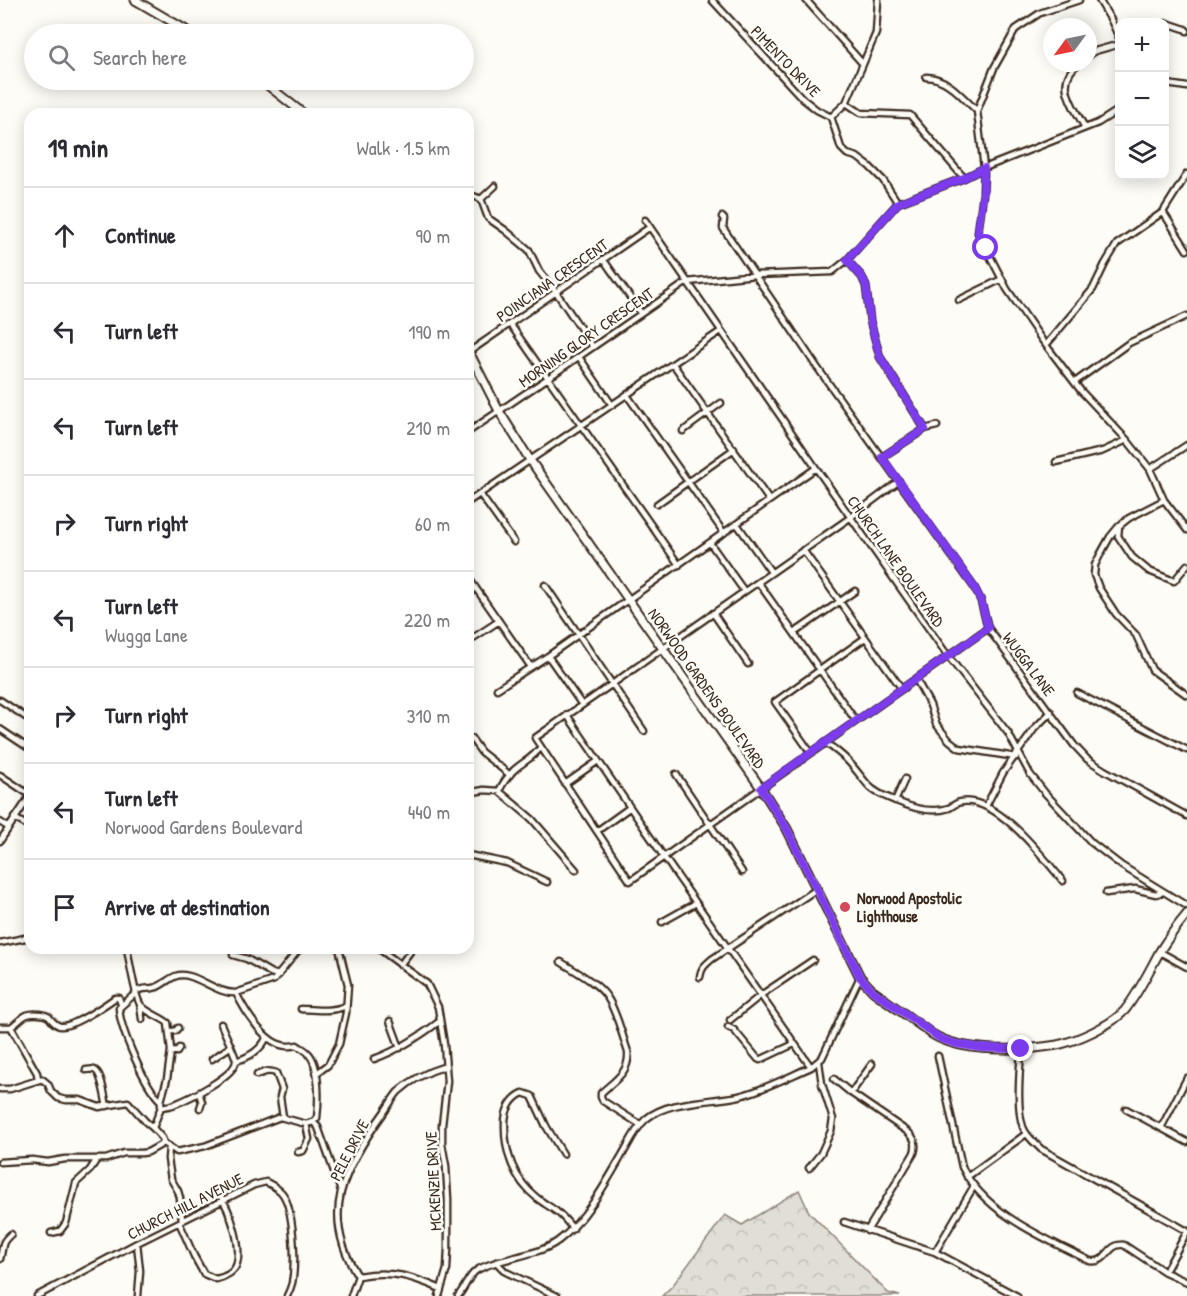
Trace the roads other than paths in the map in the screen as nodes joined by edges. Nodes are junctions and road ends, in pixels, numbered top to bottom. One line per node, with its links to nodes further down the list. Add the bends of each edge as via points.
1 (135, 0): 7 (street)
2 (712, 0): 23 (street, PIMENTO DRIVE, via 803,99)
3 (806, 0): 13 (street)
4 (878, 0): 13 (street, via 876,33)
5 (1079, 0): 21 (street, via 1040,13 1016,29 994,68)
6 (1099, 0): 9 (street)
7 (176, 24)
8 (1169, 24): 10 (street)
9 (1115, 31)
10 (1187, 31)
11 (1115, 44): 12 (street)
12 (1097, 50)
13 (864, 64): 19 (street)
14 (1071, 72): 24 (street, via 1066,90)
15 (926, 77): 21 (street, via 938,78 951,86)
16 (1169, 84): 17 (street)
17 (1187, 87)
18 (274, 90): 20 (street)
19 (846, 103): 23 (street); 27 (street, via 861,113 910,116)
20 (296, 108)
21 (977, 111): 25 (street)
22 (1115, 112): 24 (street)
23 (831, 117): 31 (street, via 841,148 869,166)
24 (1085, 128): 25 (street)
25 (984, 168): 27 (street); 40 (street, via 978,232)
26 (1187, 174): 32 (street)
27 (964, 178): 31 (street)
28 (495, 186): 30 (street)
29 (474, 196): 30 (street)
30 (482, 199): 42 (street, via 488,218 529,250)
31 (898, 203): 38 (street)
32 (1163, 213): 36 (street); 48 (street, via 1117,244 1094,290)
33 (722, 217): 39 (street, WUGGA LANE, via 723,228)
34 (645, 220): 35 (street, CHURCH LANE BOULEVARD)
35 (650, 227): 37 (street, POINCIANA CRESCENT); 41 (street, CHURCH LANE BOULEVARD)
36 (1187, 250)
37 (603, 259): 42 (street, POINCIANA CRESCENT); 44 (street)
38 (847, 260): 39 (street, via 832,272); 64 (street, via 866,286 880,357)
39 (755, 275): 41 (street); 69 (street, WUGGA LANE)
40 (1002, 279): 43 (street); 48 (street)
41 (687, 282): 44 (street, MORNING GLORY CRESCENT); 47 (street, CHURCH LANE BOULEVARD)
42 (556, 292): 46 (street, POINCIANA CRESCENT); 50 (street)
43 (959, 300)
44 (641, 314): 50 (street, MORNING GLORY CRESCENT)
45 (1187, 316): 55 (street, via 1129,343)
46 (510, 324): 49 (street, POINCIANA CRESCENT); 54 (street)
47 (721, 331): 53 (street); 72 (street, CHURCH LANE BOULEVARD)
48 (1046, 345): 55 (street)
49 (474, 347)
50 (593, 347): 51 (street, MORNING GLORY CRESCENT)
51 (579, 357): 54 (street, MORNING GLORY CRESCENT); 58 (street)
52 (474, 363): 59 (street, NORWOOD GARDENS BOULEVARD)
53 (673, 364): 56 (street); 60 (street)
54 (548, 378): 59 (street, MORNING GLORY CRESCENT); 61 (street)
55 (1075, 382): 66 (street)
56 (627, 395): 58 (street); 75 (street)
57 (721, 403): 60 (street)
58 (612, 405): 61 (street)
59 (499, 411): 63 (street, MORNING GLORY CRESCENT); 70 (street, NORWOOD GARDENS BOULEVARD)
60 (708, 413): 65 (street); 68 (street)
61 (581, 426): 70 (street); 89 (street)
62 (937, 426): 64 (street)
63 (474, 428)
64 (925, 429): 69 (street)
65 (683, 430)
66 (1127, 440): 71 (street, via 1103,451); 73 (street)
67 (1187, 445): 73 (street)
68 (734, 449): 75 (street); 78 (street)
69 (882, 457): 74 (street, WUGGA LANE)
70 (530, 460): 76 (street); 97 (street, NORWOOD GARDENS BOULEVARD)
71 (1056, 462)
72 (816, 468): 78 (street); 81 (street, CHURCH LANE BOULEVARD)
73 (1150, 469): 79 (street)
74 (899, 481): 81 (street); 101 (street, WUGGA LANE, via 974,587)
75 (688, 482): 80 (street); 85 (street)
76 (480, 494): 77 (street); 86 (street)
77 (474, 498)
78 (769, 500): 82 (street)
79 (1164, 500): 83 (street); 84 (street)
80 (657, 504)
81 (850, 517): 88 (street); 108 (street, CHURCH LANE BOULEVARD)
82 (737, 524): 85 (street); 91 (street)
83 (1119, 526): 90 (street, via 1118,536 1124,548 1149,571 1174,581); 117 (street, via 1095,566 1099,588 1136,635 1152,670)
84 (1187, 530)
85 (724, 533): 87 (street)
86 (514, 542)
87 (710, 543): 89 (street); 95 (street)
88 (803, 550): 91 (street); 98 (street)
89 (679, 565): 97 (street)
90 (1187, 565)
91 (771, 572): 92 (street)
92 (758, 582): 95 (street); 102 (street)
93 (545, 585): 103 (street)
94 (474, 586): 100 (street)
95 (744, 591): 99 (street)
96 (855, 591): 98 (street)
97 (629, 600): 103 (street); 106 (street, NORWOOD GARDENS BOULEVARD)
98 (839, 602): 102 (street); 105 (street)
99 (713, 613): 106 (street); 109 (street)
100 (499, 621): 104 (street); 110 (street)
101 (988, 628): 108 (street); 120 (street, WUGGA LANE)
102 (794, 633): 111 (street)
103 (579, 634): 107 (street); 113 (street)
104 (474, 637)
105 (865, 638): 111 (street); 115 (street)
106 (663, 648): 113 (street); 139 (street, NORWOOD GARDENS BOULEVARD)
107 (548, 656): 110 (street); 119 (street)
108 (948, 657): 112 (street); 132 (street, CHURCH LANE BOULEVARD, via 1008,733)
109 (748, 664)
110 (531, 667): 114 (street)
111 (819, 669): 123 (street); 131 (street, via 775,702)
112 (916, 679): 115 (street); 132 (street, via 936,724 959,748)
113 (612, 684): 119 (street); 125 (street)
114 (498, 689)
115 (902, 689): 123 (street)
116 (1077, 693): 130 (street)
117 (1187, 695)
118 (0, 700): 122 (street)
119 (582, 705): 121 (street)
120 (1051, 712): 132 (street); 147 (street, WUGGA LANE, via 1087,759)
121 (567, 715): 129 (street, via 535,738); 133 (street)
122 (24, 716)
123 (856, 722): 127 (street)
124 (0, 729): 128 (street)
125 (644, 731)
126 (474, 742): 136 (street)
127 (826, 742): 131 (street); 143 (street, via 876,792)
128 (24, 745)
129 (541, 747): 136 (street); 138 (street)
130 (1187, 750)
131 (811, 753): 139 (street)
132 (1017, 754): 145 (street); 162 (street, CHURCH LANE BOULEVARD, via 1045,793 1092,843)
133 (598, 761): 138 (street); 146 (street)
134 (676, 774): 151 (street)
135 (0, 775): 140 (street)
136 (510, 775): 142 (street)
137 (905, 779): 143 (street)
138 (565, 784): 153 (street)
139 (761, 788): 151 (street); 161 (street, NORWOOD GARDENS BOULEVARD)
140 (24, 791)
141 (474, 791): 142 (street)
142 (499, 791): 157 (street, via 532,819)
143 (895, 801): 145 (street, via 933,811 959,802)
144 (24, 804): 148 (street)
145 (986, 806): 159 (street, via 1017,828)
146 (629, 808): 153 (street); 156 (street)
147 (1187, 816)
148 (14, 818): 150 (street); 152 (street)
149 (0, 822): 152 (street)
150 (24, 824)
151 (711, 824): 156 (street); 158 (street)
152 (8, 827): 154 (street)
153 (597, 831): 156 (street, via 630,881)
154 (0, 841)
155 (474, 856): 160 (street, via 507,863)
156 (664, 857): 164 (street)
157 (576, 870)
158 (742, 872)
159 (1063, 881)
160 (547, 882)
161 (817, 889): 170 (street); 184 (street, NORWOOD GARDENS BOULEVARD)
162 (1163, 892): 163 (street, via 1135,889); 165 (street, CHURCH LANE BOULEVARD)
163 (1106, 893)
164 (696, 903): 167 (street); 170 (street)
165 (1187, 906)
166 (1187, 914): 171 (street, NORWOOD GARDENS BOULEVARD)
167 (662, 921)
168 (24, 938): 169 (street)
169 (0, 943)
170 (729, 948): 183 (street, via 703,966); 187 (street)
171 (1160, 952): 181 (street); 207 (street, NORWOOD GARDENS BOULEVARD, via 1124,1012 1107,1025 1059,1044)
172 (128, 954): 185 (street)
173 (295, 954): 182 (street)
174 (340, 954): 190 (street, via 348,985)
175 (386, 954): 180 (street, MCKENZIE DRIVE)
176 (408, 954): 180 (street)
177 (233, 955): 182 (street)
178 (813, 960): 187 (street)
179 (561, 962): 234 (street, via 600,989 611,1005 629,1060 601,1097)
180 (400, 965): 195 (street, MCKENZIE DRIVE, via 427,984)
181 (1187, 967)
182 (279, 975): 186 (street)
183 (700, 977)
184 (860, 977): 207 (street, NORWOOD GARDENS BOULEVARD, via 873,991 941,1039 982,1048); 213 (street)
185 (136, 992): 186 (street, via 157,988 181,975 216,990); 188 (street); 189 (street)
186 (236, 993): 202 (street)
187 (761, 995): 193 (street); 203 (street)
188 (121, 1004): 198 (street, via 116,998 90,1015 62,1026 45,1014 33,1013); 226 (street, via 119,1014 133,1050 148,1085)
189 (140, 1004): 192 (street); 201 (street, via 166,1021)
190 (346, 1006): 191 (street, via 326,1011); 218 (street, via 339,1044 328,1065)
191 (301, 1009)
192 (142, 1019)
193 (730, 1020)
194 (390, 1021): 206 (street)
195 (440, 1022): 206 (street); 215 (street, MCKENZIE DRIVE)
196 (221, 1024): 204 (street)
197 (0, 1027): 198 (street)
198 (11, 1027): 221 (street)
199 (728, 1027): 203 (street, via 760,1060)
200 (178, 1028): 201 (street)
201 (170, 1031): 208 (street)
202 (267, 1037): 212 (street, via 263,1046); 218 (street, via 306,1051)
203 (794, 1044): 216 (street)
204 (230, 1047): 210 (street); 212 (street)
205 (179, 1048): 208 (street, via 177,1052)
206 (400, 1048): 211 (street)
207 (1021, 1049): 237 (street, via 1020,1113)
208 (171, 1051): 226 (street)
209 (938, 1056): 247 (street)
210 (212, 1059)
211 (374, 1059)
212 (236, 1061): 224 (street, via 234,1068)
213 (819, 1062): 216 (street); 245 (street, via 832,1119 831,1131)
214 (872, 1064): 225 (street)
215 (446, 1065): 250 (street, PELE DRIVE, via 416,1078 397,1093 361,1147); 266 (street, MCKENZIE DRIVE, via 442,1144 448,1249)
216 (811, 1067): 234 (street, via 740,1095 674,1106 654,1113)
217 (86, 1071): 227 (street, via 97,1071)
218 (316, 1073): 232 (street, via 318,1108)
219 (257, 1075): 231 (street, via 265,1071 276,1073 282,1089)
220 (1187, 1078): 236 (street)
221 (38, 1079): 223 (street); 227 (street, via 48,1084 58,1098)
222 (834, 1079): 225 (street)
223 (0, 1089)
224 (199, 1093): 228 (street); 229 (street)
225 (851, 1093): 255 (street, via 908,1132 915,1144 914,1153)
226 (161, 1101): 228 (street)
227 (107, 1106): 235 (street, via 128,1102)
228 (161, 1107): 235 (street)
229 (200, 1108)
230 (1126, 1109): 236 (street)
231 (283, 1117): 233 (street); 240 (street, via 220,1137 205,1146 177,1152)
232 (313, 1122): 233 (street); 250 (street)
233 (306, 1124): 241 (street, via 309,1139 303,1150)
234 (641, 1125): 254 (street)
235 (153, 1128): 239 (street)
236 (1161, 1128): 238 (street)
237 (1026, 1134): 247 (street); 256 (street, via 1041,1149)
238 (1187, 1142)
239 (164, 1143): 240 (street); 243 (street, via 148,1152)
240 (169, 1146): 252 (street, via 171,1179 180,1198)
241 (297, 1152)
242 (563, 1154): 254 (street, via 532,1096 517,1096 510,1104 504,1132 514,1170 536,1198)
243 (98, 1159): 244 (street); 257 (street, via 76,1183 66,1223 60,1231)
244 (0, 1162)
245 (809, 1168)
246 (265, 1174): 248 (street)
247 (967, 1177): 249 (street)
248 (266, 1182): 251 (street, CHURCH HILL AVENUE); 269 (street, CHURCH HILL AVENUE, via 282,1193 287,1202 294,1258)
249 (974, 1186): 260 (street); 265 (street, via 1022,1226 1090,1261 1103,1259 1113,1246 1124,1245)
250 (341, 1192): 264 (street, PELE DRIVE, via 342,1246)
251 (222, 1198): 252 (street, CHURCH HILL AVENUE); 252 (street, via 238,1243 237,1264 226,1276 216,1279 204,1274)
252 (181, 1221): 259 (street, CHURCH HILL AVENUE)
253 (844, 1222): 255 (street)
254 (573, 1229): 262 (street, via 536,1251)
255 (867, 1231): 260 (street)
256 (1187, 1232): 263 (street)
257 (51, 1233)
258 (11, 1234): 261 (street, via 0,1243)
259 (137, 1243): 267 (street, CHURCH HILL AVENUE); 268 (street)
260 (935, 1252): 274 (street)
261 (0, 1258)
262 (496, 1262): 272 (street, via 474,1272); 273 (street, via 506,1272)
263 (1167, 1268)
264 (358, 1276): 266 (street, via 388,1272); 270 (street)
265 (1187, 1282)
266 (441, 1289): 271 (street, MCKENZIE DRIVE)
267 (37, 1296)
268 (138, 1296)
269 (287, 1296)
270 (351, 1296)
271 (439, 1296)
272 (458, 1296)
273 (557, 1296)
274 (1017, 1296)

